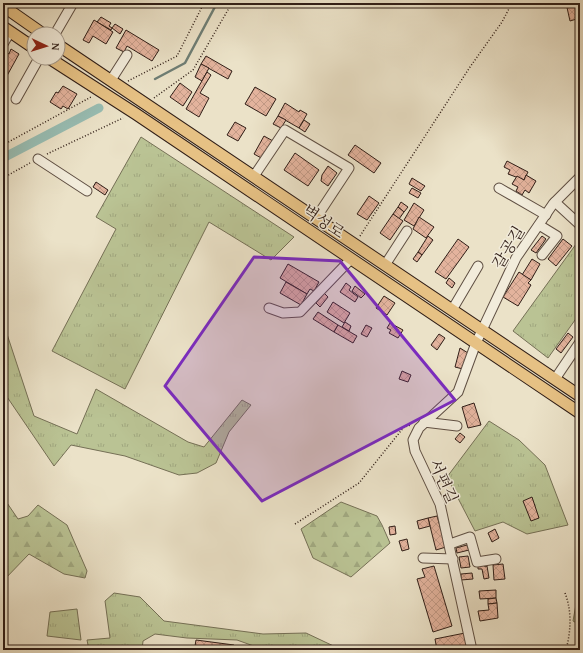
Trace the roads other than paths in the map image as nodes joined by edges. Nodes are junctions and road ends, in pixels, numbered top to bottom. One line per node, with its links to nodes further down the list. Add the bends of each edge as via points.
1 (74, 3): 4 (street)
2 (3, 6): 3 (main road)
3 (32, 26)
4 (60, 26)
5 (6, 30): 6 (main road); 7 (street)
6 (26, 43)
7 (3, 44)
8 (66, 50): 12 (main road, 벽성로)
9 (127, 55): 12 (street)
10 (35, 66): 13 (street)
11 (61, 66): 26 (main road, 벽성로)
12 (114, 82): 15 (main road, 벽성로)
13 (16, 99)
14 (38, 159): 18 (street)
15 (254, 176): 21 (main road, 벽성로); 21 (street, via 285,130 349,168)
16 (580, 176): 19 (street, 갈공길)
17 (499, 188): 20 (street)
18 (87, 191)
19 (555, 202): 20 (street, 갈공길); 23 (street)
20 (546, 215): 22 (street, 갈공길)
21 (316, 218): 27 (main road, 벽성로)
22 (539, 224): 25 (street, via 557,236); 31 (street, 갈공길, via 516,258)
23 (580, 226)
24 (407, 231): 27 (street)
25 (542, 255)
26 (351, 258): 29 (street, via 300,312 284,313); 33 (main road, 벽성로)
27 (385, 265): 30 (main road, 벽성로)
28 (478, 266): 30 (street)
29 (269, 308)
30 (452, 310): 31 (main road, 벽성로)
31 (482, 331): 33 (street, 갈공길); 34 (main road, 벽성로)
32 (580, 342): 34 (street)
33 (476, 343): 36 (main road, 벽성로); 37 (street, 서편길, via 458,392)
34 (555, 379): 35 (main road, 벽성로)
35 (580, 396)
36 (580, 413)
37 (424, 422): 38 (street); 39 (street, 서편길, via 413,440 415,451 440,504)
38 (457, 426)
39 (450, 544): 41 (street, 서편길); 42 (street, via 470,536 477,562)
40 (423, 558): 41 (street)
41 (453, 559): 43 (street, 서편길)
42 (496, 559)
43 (472, 650)

